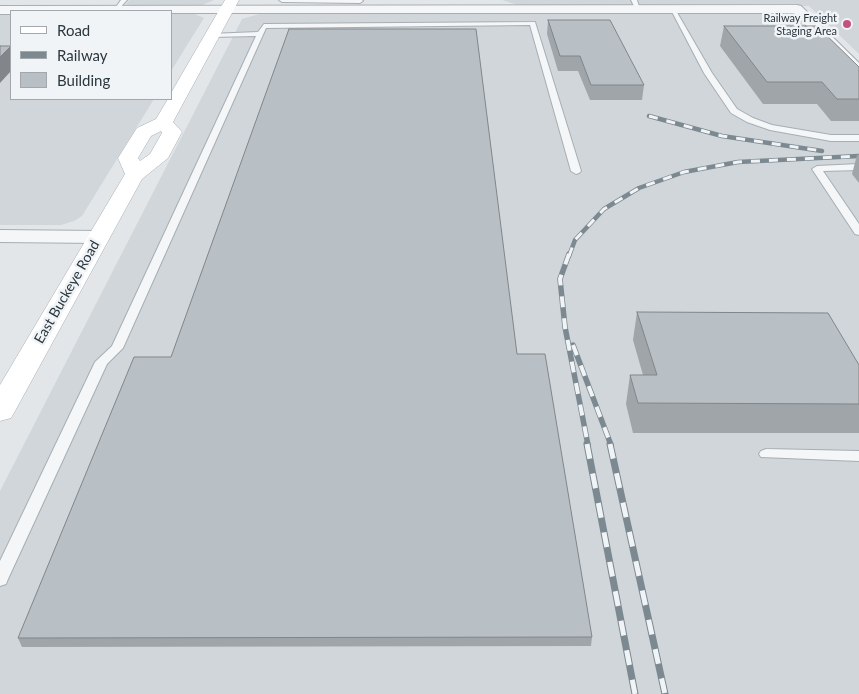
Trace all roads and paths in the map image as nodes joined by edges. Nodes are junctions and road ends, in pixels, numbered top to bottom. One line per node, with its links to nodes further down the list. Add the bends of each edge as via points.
1 (14, 0): 9 (street)
2 (124, 0): 10 (lane)
3 (282, 0): 5 (lane)
4 (636, 2): 7 (street); 8 (street)
5 (359, 4): 6 (street); 7 (street)
6 (229, 5): 10 (street); 12 (main road, East Buckeye Road)
7 (491, 5)
8 (672, 9): 13 (street, via 797,9); 14 (lane, via 734,111 770,128 831,138)
9 (1, 10): 10 (street)
10 (115, 10)
11 (260, 34): 12 (lane); 16 (lane, via 264,26 533,23); 23 (lane, via 117,348 101,362)
12 (212, 35): 19 (main road, East Buckeye Road, via 163,123 172,132 158,158 135,174)
13 (859, 71)
14 (859, 138)
15 (859, 168): 17 (lane, via 816,169)
16 (576, 171)
17 (859, 232)
18 (0, 236): 19 (street)
19 (98, 237): 20 (main road, East Buckeye Road)
20 (0, 411)
21 (766, 454): 22 (lane)
22 (859, 456)
23 (0, 579)

